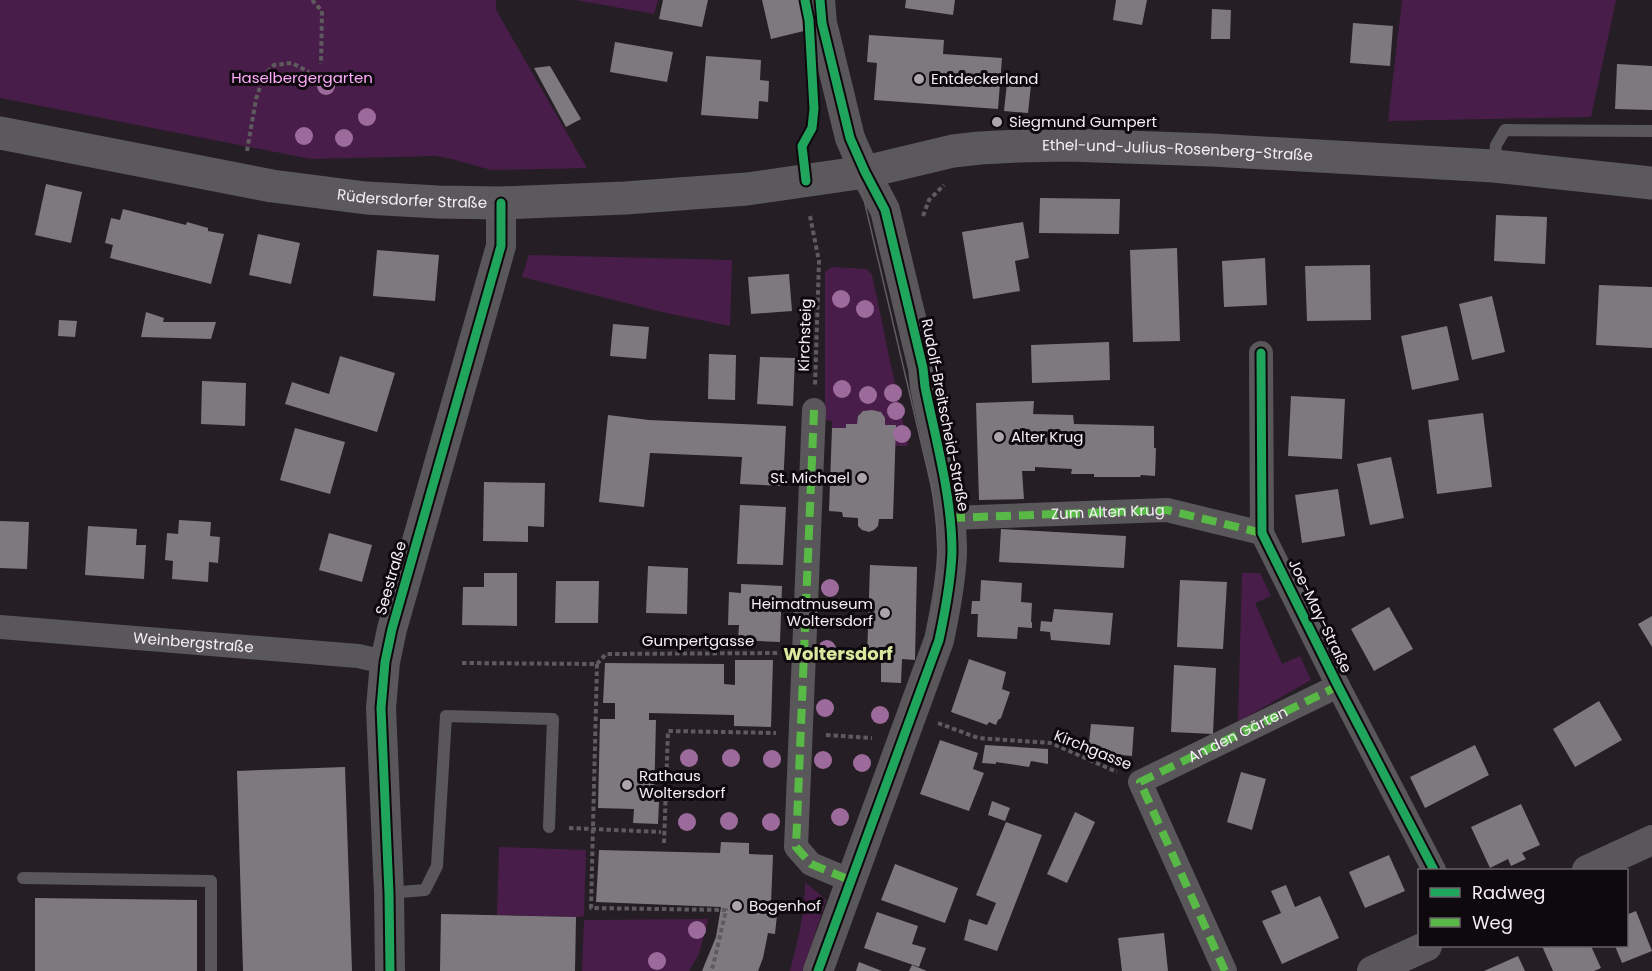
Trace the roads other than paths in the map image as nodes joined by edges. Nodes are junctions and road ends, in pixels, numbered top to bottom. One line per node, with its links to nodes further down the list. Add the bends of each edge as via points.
1 (820, 0): 5 (street, Rudolf-Breitscheid-Straße, via 850,138)
2 (1652, 131): 4 (lane, via 1505,130 1496,145)
3 (0, 134): 7 (main road, Rüdersdorfer Straße, via 272,186 366,198)
4 (1494, 166): 5 (main road, Ethel-und-Julius-Rosenberg-Straße, via 1068,145 980,147); 6 (main road, Ethel-und-Julius-Rosenberg-Straße)
5 (865, 172): 7 (main road, Rüdersdorfer Straße, via 726,191); 10 (street, Rudolf-Breitscheid-Straße, via 885,210 923,368)
6 (1652, 183)
7 (501, 203): 13 (street, Seestraße, via 501,246)
8 (1261, 353): 11 (street, Joe-May-Straße)
9 (814, 410): 20 (street, via 796,847 811,864)
10 (950, 518): 11 (street, Zum Alten Krug, via 1167,510); 20 (street, Rudolf-Breitscheid-Straße, via 951,567 939,640)
11 (1262, 533): 14 (street, Joe-May-Straße)
12 (0, 627): 13 (street, Weinbergstraße, via 358,656)
13 (385, 662): 21 (street, Seestraße, via 381,708)
14 (1338, 686): 17 (street, Joe-May-Straße); 26 (street, An den Gärten, via 1140,782)
15 (549, 827): 21 (lane, via 554,719 446,716 437,866 424,890)
16 (1652, 840): 18 (street)
17 (1433, 869)
18 (1589, 869)
19 (23, 878): 23 (lane, via 211,881)
20 (852, 881): 25 (street, Rudolf-Breitscheid-Straße)
21 (389, 893): 24 (street, Seestraße)
22 (1423, 947): 27 (street)
23 (211, 971)
24 (390, 971)
25 (818, 971)
26 (1225, 971)
27 (1372, 971)

